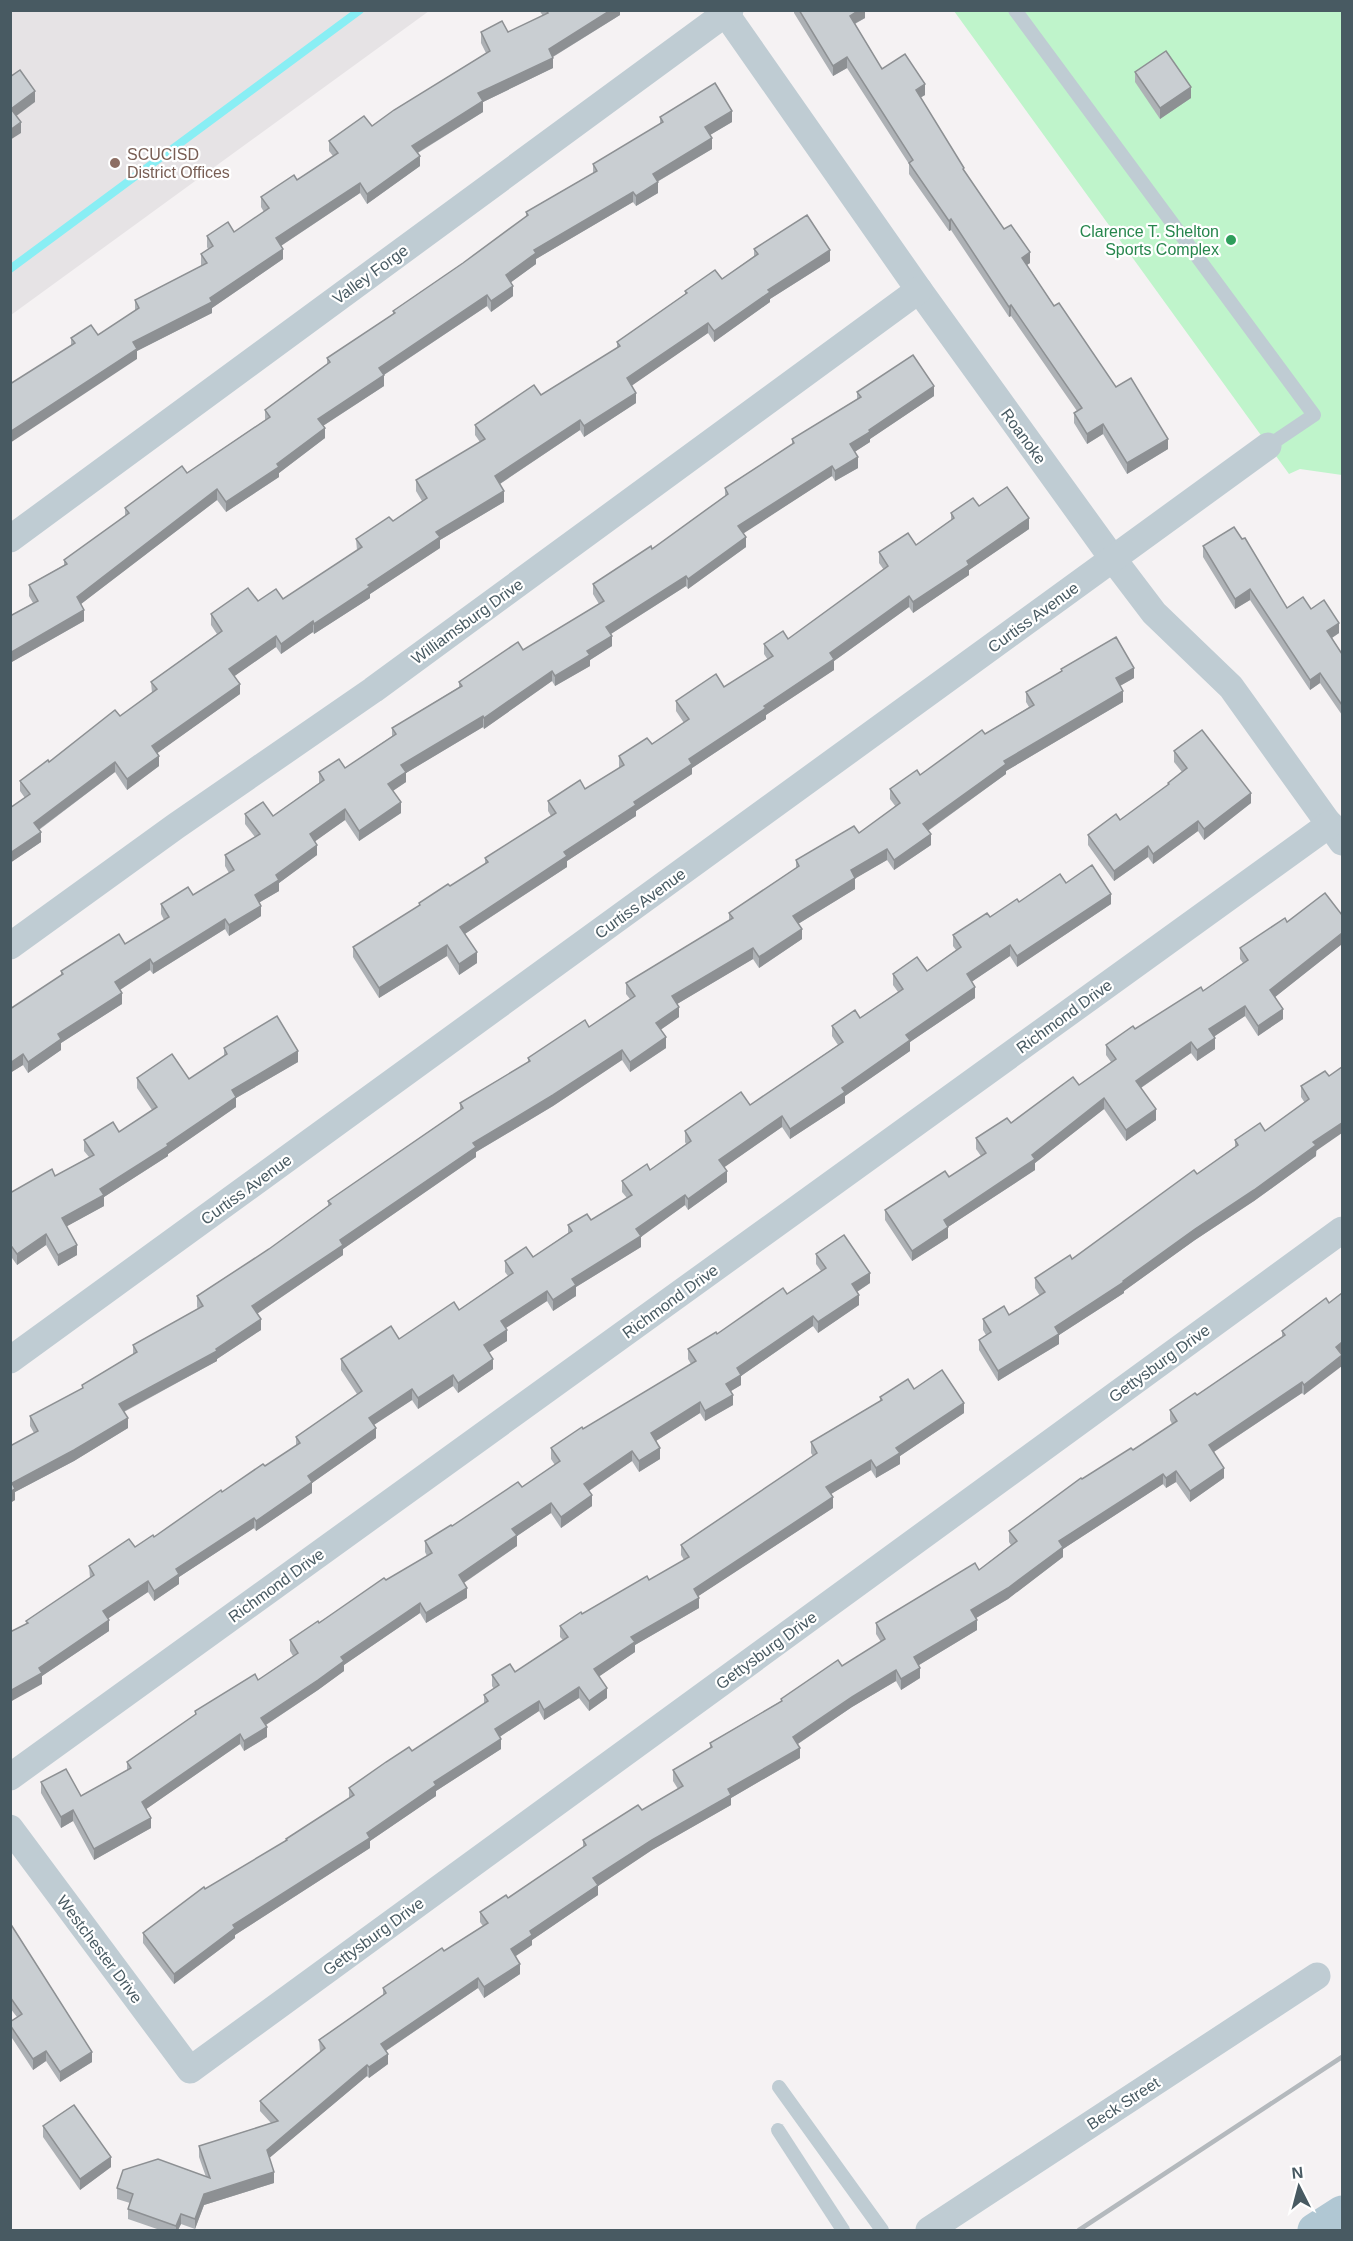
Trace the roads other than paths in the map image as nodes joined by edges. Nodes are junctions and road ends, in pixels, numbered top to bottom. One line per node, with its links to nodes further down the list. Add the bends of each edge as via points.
1 (1016, 10): 4 (lane, via 1314,415)
2 (728, 12): 3 (street, Roanoke); 5 (street, Valley Forge)
3 (919, 290): 6 (street, Roanoke); 8 (street, Williamsburg Drive, via 373,690)
4 (1268, 446): 6 (street, Curtiss Avenue)
5 (10, 539)
6 (1113, 559): 7 (street, Roanoke, via 1154,613 1231,687); 10 (street, Curtiss Avenue)
7 (1336, 833): 11 (street, Richmond Drive)
8 (10, 946)
9 (1342, 1230): 14 (street, Gettysburg Drive)
10 (10, 1360)
11 (10, 1777)
12 (10, 1828): 14 (street, Westchester Drive)
13 (1317, 1976): 19 (street, Beck Street)
14 (190, 2070)
15 (779, 2087): 18 (lane)
16 (778, 2130): 17 (lane)
17 (843, 2230)
18 (882, 2230)
19 (929, 2230)

